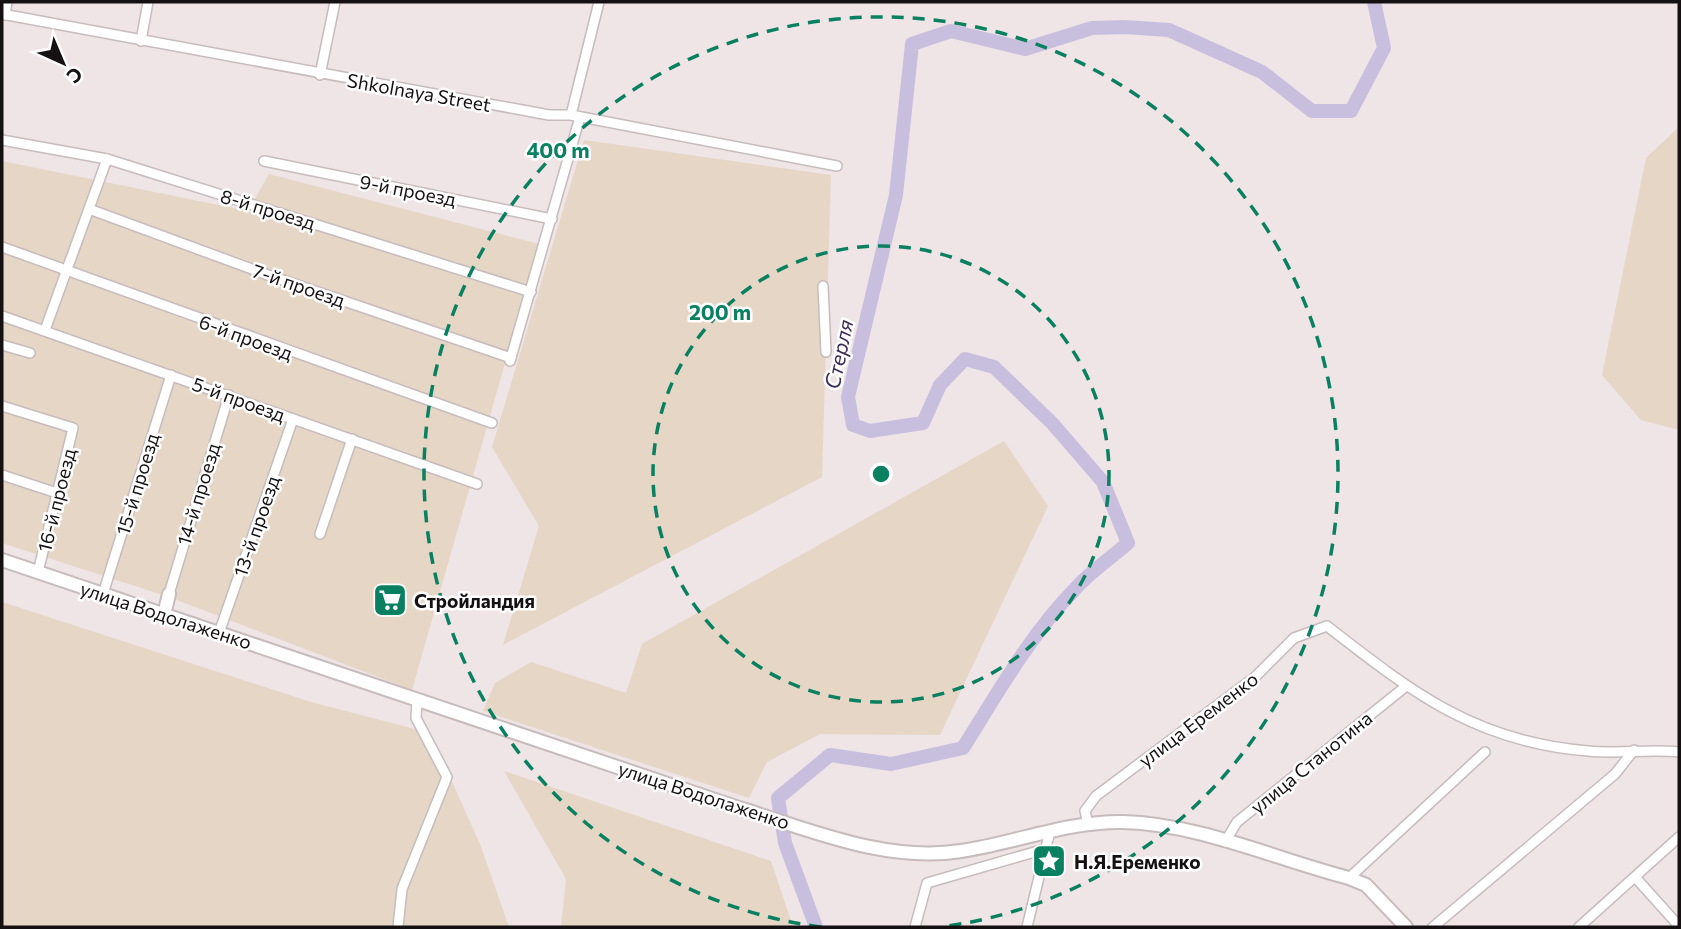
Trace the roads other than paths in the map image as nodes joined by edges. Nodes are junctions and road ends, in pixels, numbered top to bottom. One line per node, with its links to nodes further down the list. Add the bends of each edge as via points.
1 (7, 2): 5 (street)
2 (148, 2): 6 (street)
3 (335, 2): 7 (street)
4 (599, 2): 8 (street)
5 (3, 15): 6 (street, Shkolnaya Street)
6 (141, 41): 7 (street, Shkolnaya Street)
7 (320, 75): 8 (street, Shkolnaya Street)
8 (576, 116): 12 (street, Shkolnaya Street); 14 (street)
9 (2, 140): 10 (street, 8-й проезд)
10 (107, 159): 13 (street); 18 (street, 8-й проезд)
11 (264, 162): 14 (street, 9-й проезд)
12 (837, 166)
13 (89, 209): 16 (street); 18 (street, 7-й проезд, via 511,360)
14 (552, 219): 18 (street)
15 (2, 247): 16 (street, 6-й проезд)
16 (67, 269): 20 (street); 28 (street, 6-й проезд)
17 (823, 286): 22 (street)
18 (531, 292)
19 (2, 316): 20 (street, 5-й проезд)
20 (45, 330): 24 (street, 5-й проезд)
21 (2, 345): 23 (street)
22 (826, 352)
23 (30, 354)
24 (171, 375): 25 (street, 5-й проезд); 36 (street, 15-й проезд)
25 (229, 396): 27 (street, 5-й проезд); 37 (street, 14-й проезд)
26 (2, 405): 32 (street, 16-й проезд, via 73,428)
27 (293, 419): 29 (street, 5-й проезд); 39 (street, 13-й проезд)
28 (492, 424)
29 (352, 439): 31 (street, 5-й проезд); 33 (street)
30 (2, 475): 32 (street)
31 (477, 484)
32 (57, 493): 35 (street, 16-й проезд)
33 (320, 534)
34 (2, 560): 35 (main road, улица Водолаженко)
35 (38, 572): 36 (main road, улица Водолаженко)
36 (103, 594): 38 (main road, улица Водолаженко)
37 (169, 594): 38 (main road)
38 (164, 615): 39 (main road, улица Водолаженко)
39 (219, 633): 41 (main road, улица Водолаженко)
40 (1405, 687): 42 (street, via 1492,733 1585,751); 45 (street, улица Еременко, via 1327,626 1294,638 1255,677 1096,796 1085,811); 48 (street, улица Станотина, via 1237,822)
41 (417, 700): 46 (main road, улица Водолаженко, via 739,808 886,850 961,851); 53 (street, via 416,718 447,777 402,889)
42 (1634, 750): 44 (street); 57 (street, via 1615,774)
43 (1485, 752): 51 (street)
44 (1679, 752)
45 (1088, 824): 46 (main road, улица Водолаженко); 48 (main road, улица Водолаженко, via 1139,823)
46 (1050, 831): 49 (street)
47 (1679, 837): 50 (street)
48 (1226, 842): 51 (main road, улица Водолаженко)
49 (1045, 849): 54 (street, via 927,883); 55 (street)
50 (1635, 877): 52 (street); 58 (street)
51 (1349, 878): 56 (main road, улица Водолаженко, via 1376,895)
52 (1679, 926)
53 (398, 927)
54 (915, 927)
55 (1027, 927)
56 (1406, 927)
57 (1433, 927)
58 (1579, 927)

